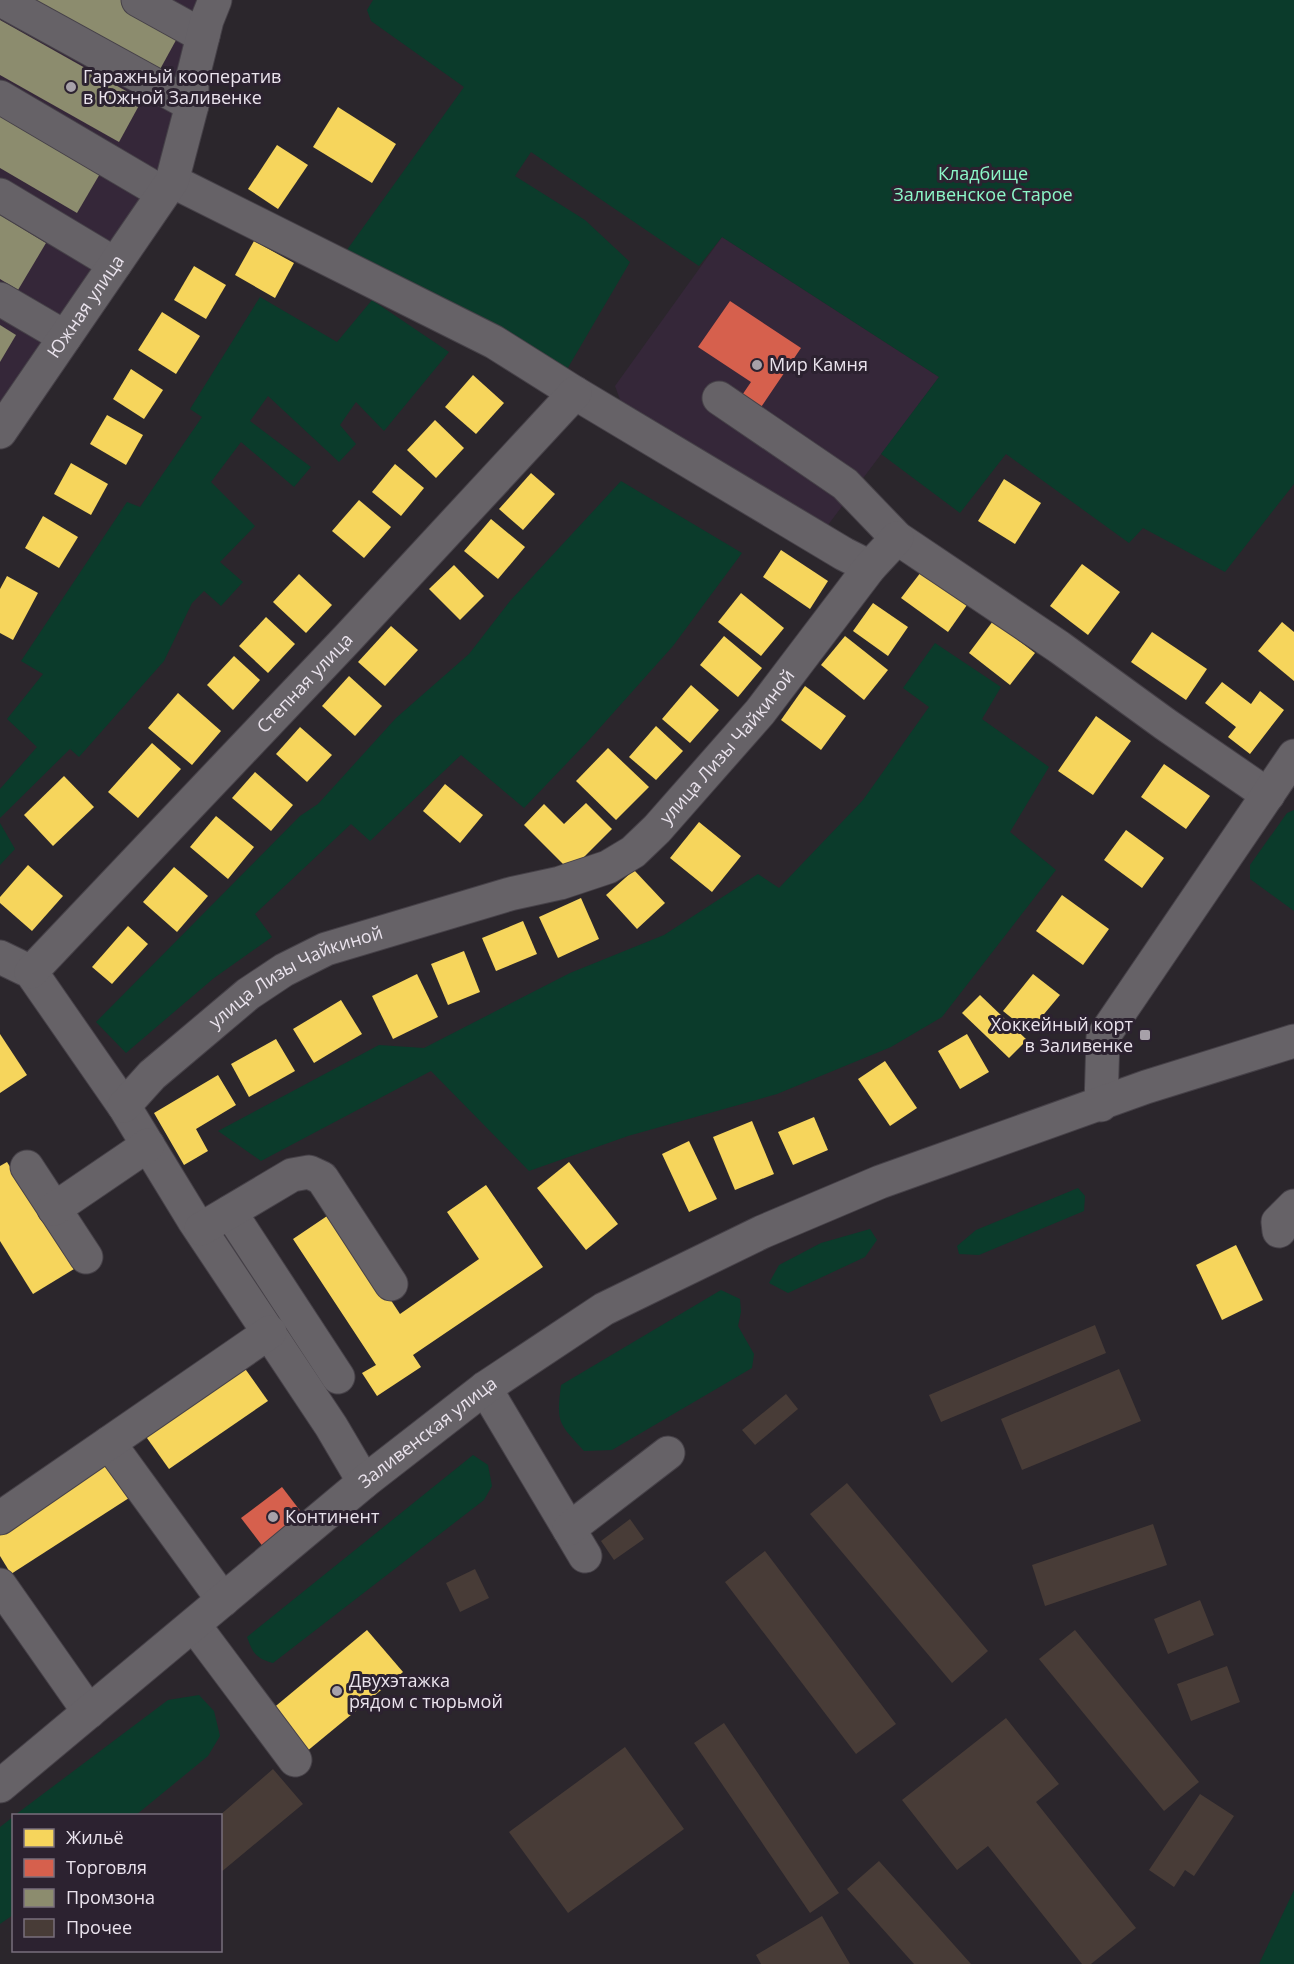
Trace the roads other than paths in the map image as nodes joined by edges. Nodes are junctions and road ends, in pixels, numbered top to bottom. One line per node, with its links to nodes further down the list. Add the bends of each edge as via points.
1 (1, 0): 6 (street)
2 (138, 0): 4 (street)
3 (215, 0): 4 (street, Южная улица)
4 (203, 36): 6 (street, Южная улица, via 192,80)
5 (0, 97): 7 (street)
6 (192, 105): 7 (street, Южная улица)
7 (167, 187): 9 (street, Южная улица); 12 (street, via 494,342)
8 (0, 195): 9 (street)
9 (115, 264): 11 (street, Южная улица)
10 (0, 299): 11 (street)
11 (65, 337): 14 (street, Южная улица)
12 (575, 393): 16 (street); 20 (street, Степная улица)
13 (719, 398): 15 (street, via 845,484)
14 (0, 432)
15 (897, 538): 16 (street, улица Лизы Чайкиной); 18 (street)
16 (870, 567): 23 (street, улица Лизы Чайкиной, via 760,712 633,852 608,867 560,883 326,949 248,994 152,1075)
17 (1294, 756): 18 (street)
18 (1268, 795): 22 (street, via 1103,1037)
19 (0, 957): 20 (street)
20 (31, 972): 23 (street)
21 (1294, 1041): 22 (street, Заливенская улица)
22 (1101, 1105): 33 (street, Заливенская улица, via 880,1182 762,1232 604,1309)
23 (124, 1106): 24 (street)
24 (148, 1145): 26 (street); 28 (street)
25 (27, 1167): 26 (street)
26 (54, 1209): 29 (street)
27 (230, 1212): 28 (street); 30 (street, via 292,1174 316,1174); 32 (street)
28 (201, 1229): 31 (street)
29 (86, 1257)
30 (391, 1284)
31 (270, 1332): 34 (street); 36 (street)
32 (338, 1377)
33 (485, 1388): 36 (street, Заливенская улица); 38 (street)
34 (109, 1443): 37 (street); 41 (street)
35 (668, 1453): 38 (street)
36 (364, 1482): 41 (street, Заливенская улица)
37 (0, 1518)
38 (569, 1529): 39 (street)
39 (585, 1556)
40 (0, 1585): 43 (street)
41 (223, 1600): 42 (street, Заливенская улица)
42 (194, 1625): 43 (street, Заливенская улица); 44 (street)
43 (89, 1712): 45 (street, Заливенская улица)
44 (295, 1760)
45 (0, 1786)

